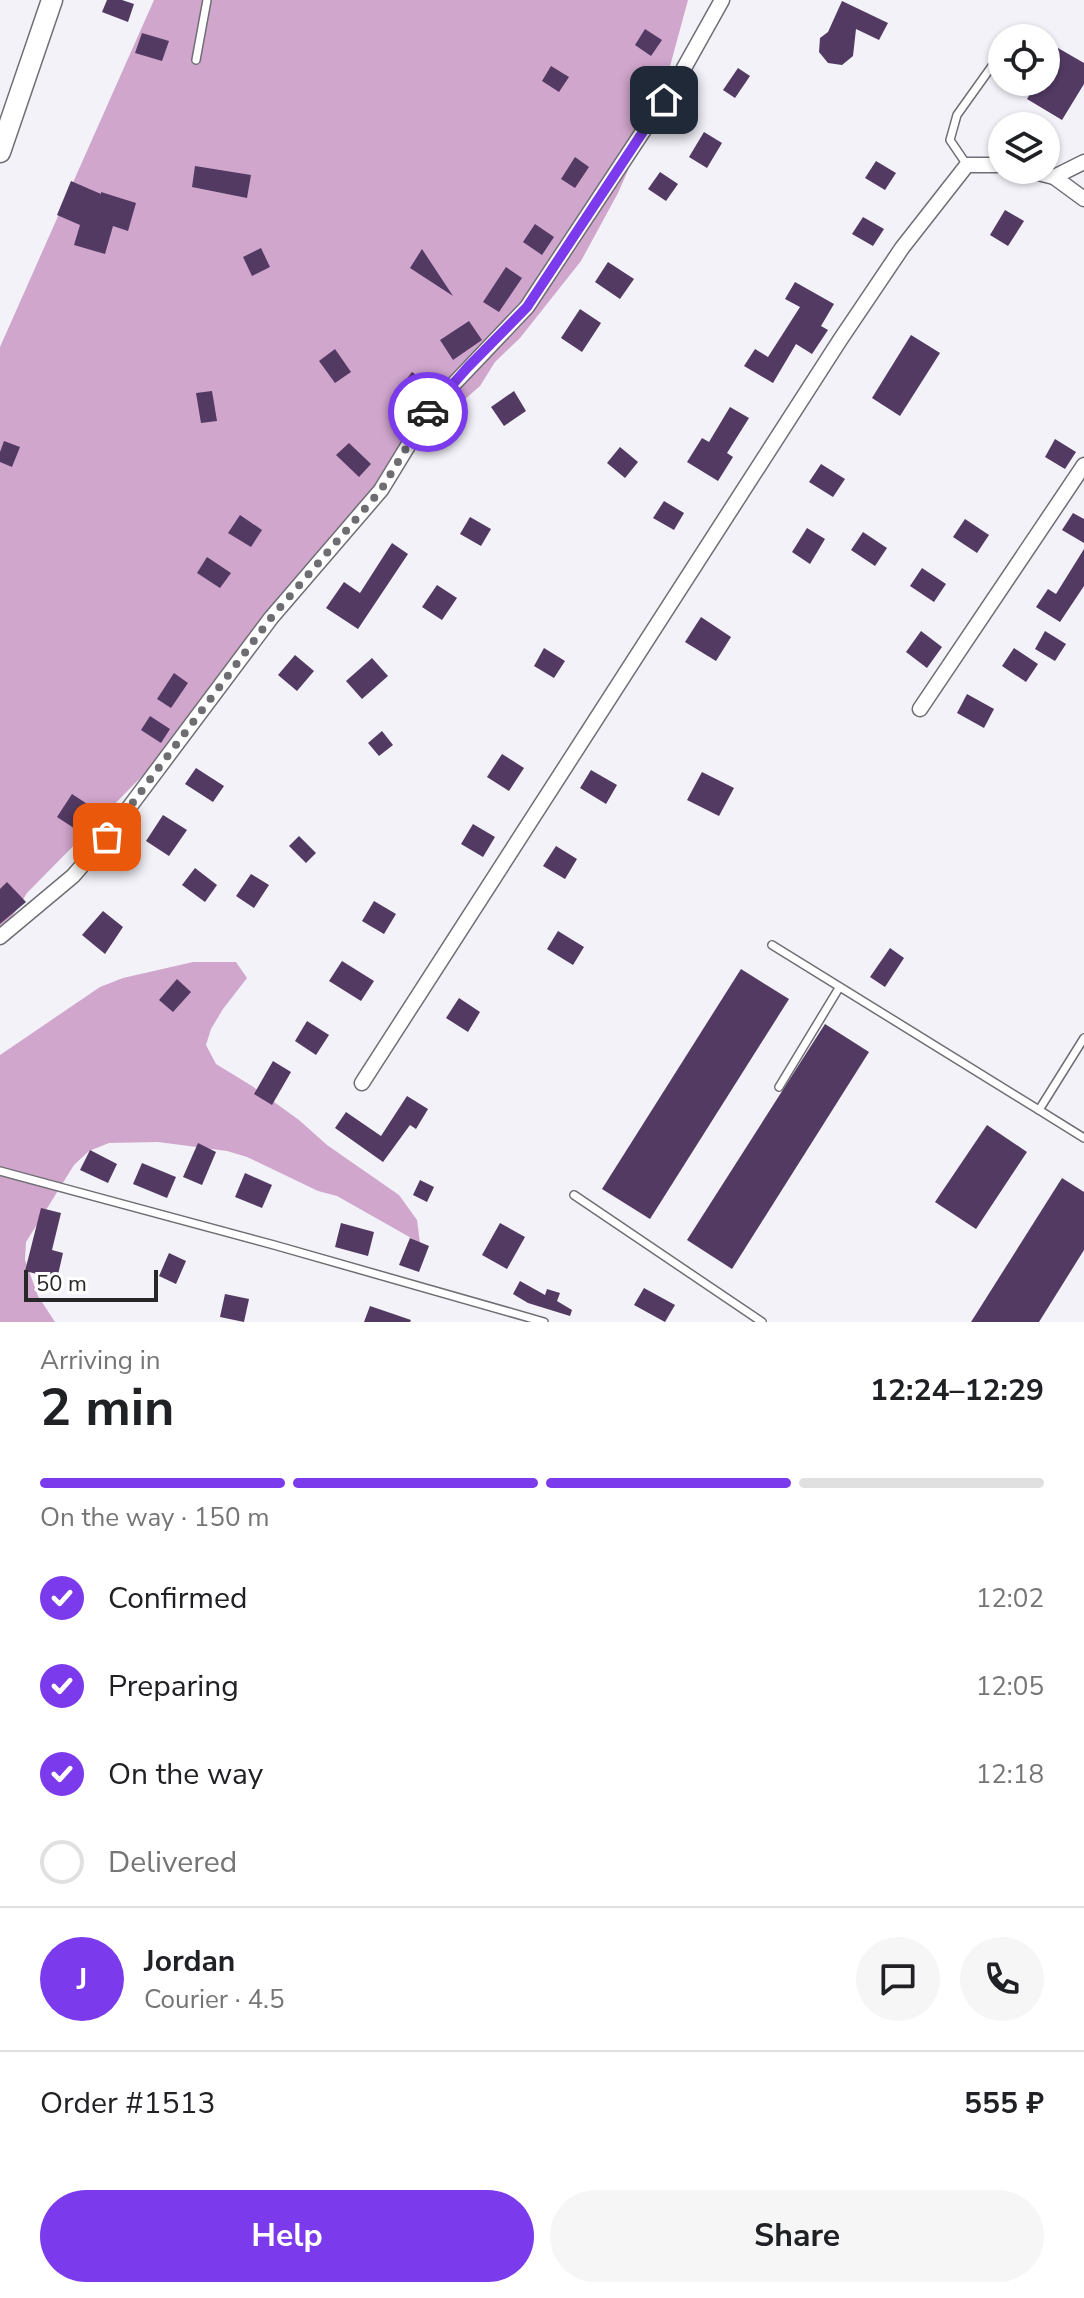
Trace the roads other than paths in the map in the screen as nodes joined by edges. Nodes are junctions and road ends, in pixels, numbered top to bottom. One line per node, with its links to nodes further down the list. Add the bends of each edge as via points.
1 (52, 0): 6 (main road)
2 (207, 0): 4 (lane)
3 (722, 0): 15 (street, via 679,77 527,307 431,408 381,490 271,618 107,837 73,876)
4 (196, 60)
5 (988, 72): 8 (lane, via 957,115 950,140)
6 (0, 152)
7 (1084, 162): 10 (street)
8 (967, 165): 9 (street); 19 (street, via 840,340)
9 (988, 165)
10 (1060, 174)
11 (1060, 181): 12 (street)
12 (1084, 199)
13 (1084, 465): 14 (street)
14 (920, 709)
15 (0, 937)
16 (772, 945): 17 (lane)
17 (839, 988): 20 (lane); 21 (lane)
18 (1084, 1038): 21 (lane)
19 (362, 1083)
20 (779, 1087)
21 (1039, 1110): 22 (lane)
22 (1084, 1138)
23 (0, 1171): 25 (lane)
24 (574, 1195): 26 (lane)
25 (544, 1322)
26 (762, 1322)

